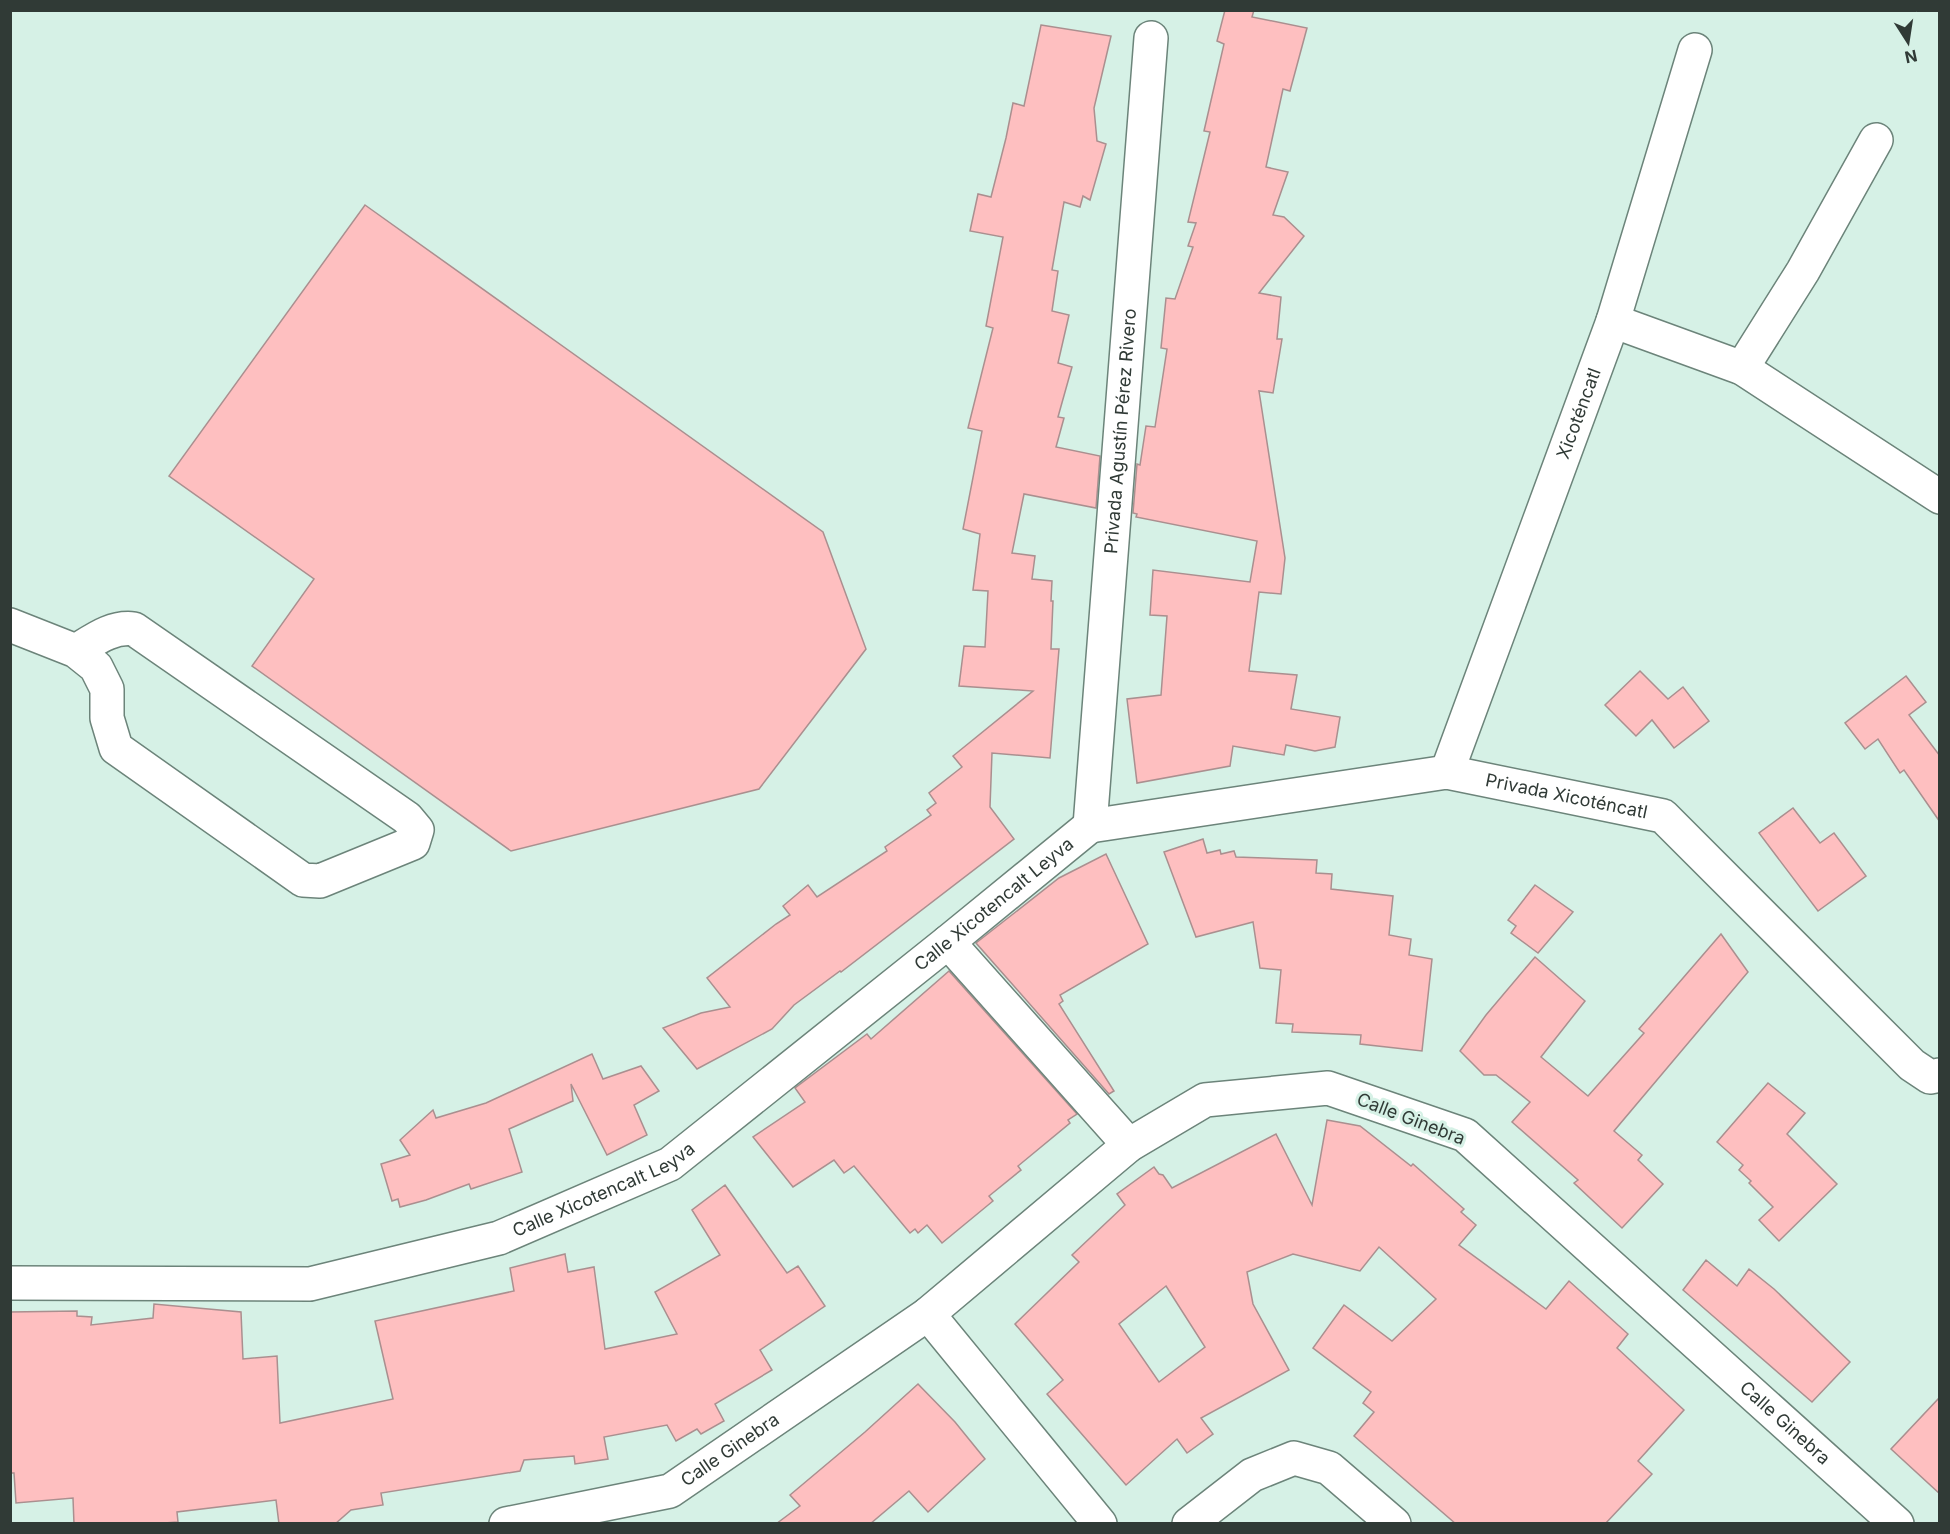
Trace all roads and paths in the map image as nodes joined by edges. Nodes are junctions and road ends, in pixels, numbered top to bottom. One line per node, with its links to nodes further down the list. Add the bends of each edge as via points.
1 (1151, 38): 10 (street, Privada Agustín Pérez Rivero)
2 (1695, 50): 4 (street, Xicoténcatl)
3 (1876, 140): 5 (street, via 1803,271)
4 (1613, 321): 5 (street); 9 (street, Xicoténcatl)
5 (1742, 368): 6 (street)
6 (1940, 496)
7 (10, 625): 8 (street)
8 (76, 651): 8 (street, via 96,667 107,689 107,718 116,748 303,880 320,881 413,843 417,830 407,818 134,629 114,630)
9 (1447, 772): 10 (street, Privada Xicoténcatl); 12 (street, Privada Xicoténcatl, via 1663,816 1912,1065 1930,1077)
10 (1090, 826): 11 (street, Calle Xicotencalt Leyva)
11 (948, 942): 13 (street); 14 (street, Calle Xicotencalt Leyva, via 670,1164 499,1238 310,1284)
12 (1940, 1075)
13 (1129, 1145): 15 (street, Calle Ginebra); 20 (street, Calle Ginebra, via 1205,1100 1328,1088 1465,1135)
14 (10, 1283)
15 (928, 1314): 16 (street, Calle Ginebra, via 670,1491); 17 (street)
16 (506, 1524)
17 (1100, 1524)
18 (1189, 1524): 19 (street, via 1252,1475 1294,1458 1329,1468)
19 (1394, 1524)
20 (1897, 1524)

